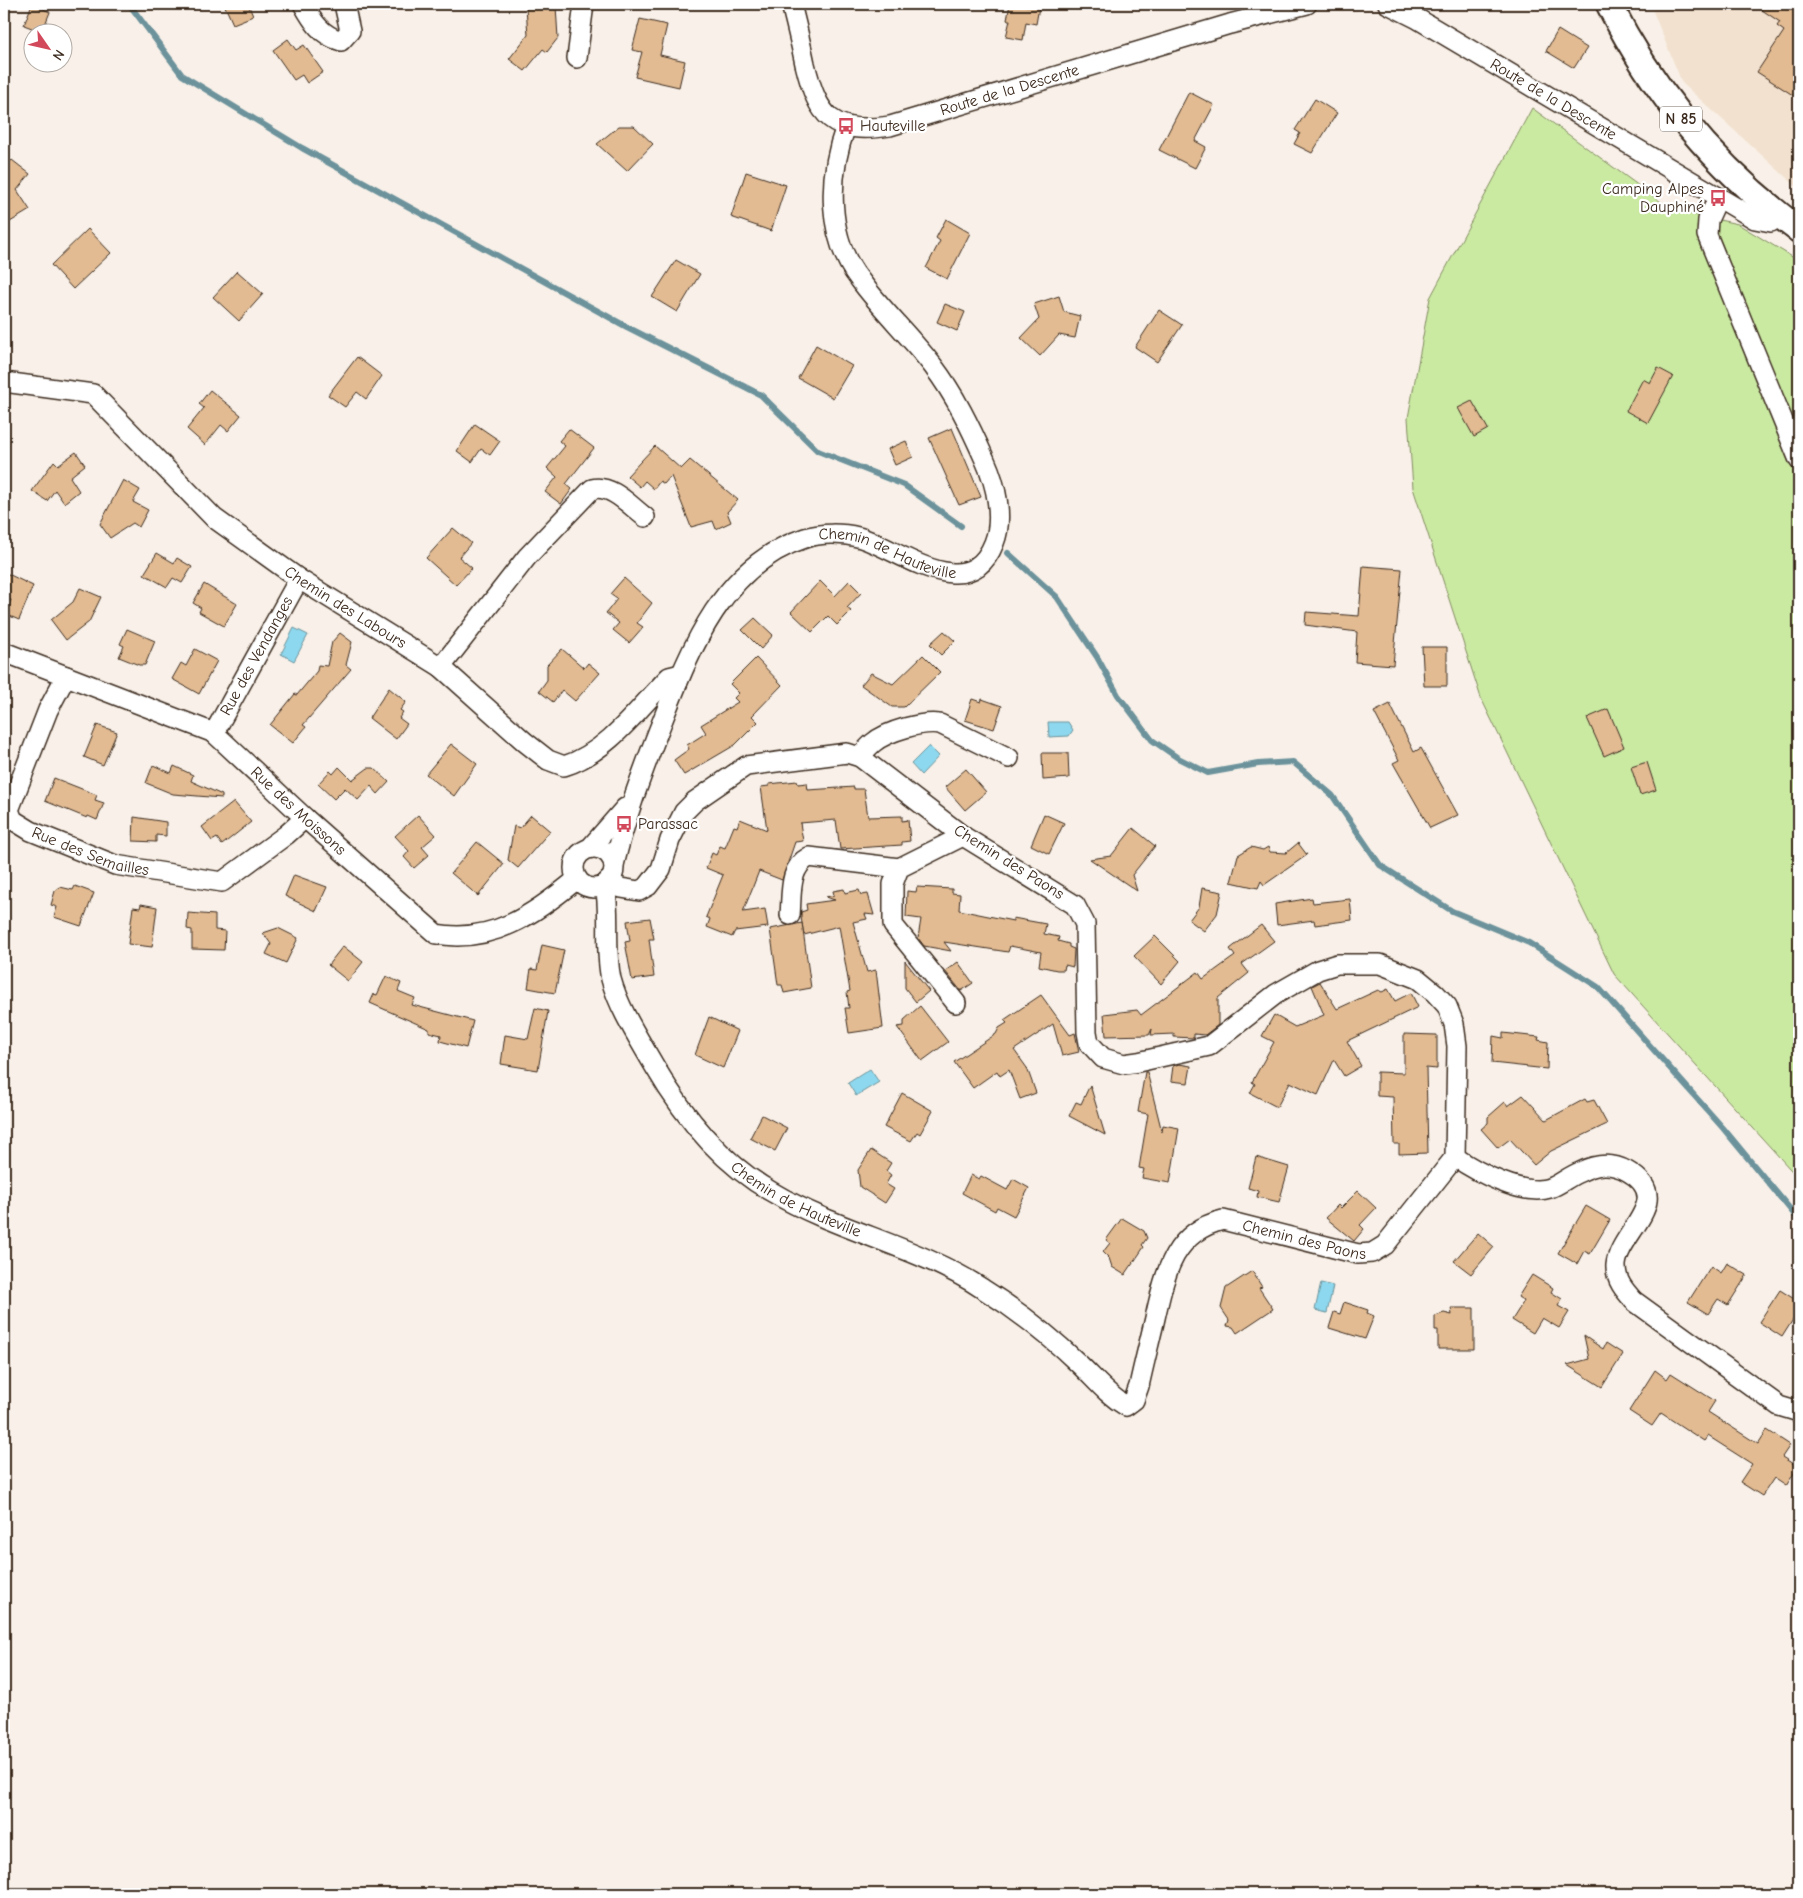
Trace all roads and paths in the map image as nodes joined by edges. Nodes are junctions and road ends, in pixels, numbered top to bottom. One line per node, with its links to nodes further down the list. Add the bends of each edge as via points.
1 (303, 4): 2 (street, via 314,23 327,36 341,41 350,31)
2 (344, 4)
3 (584, 4): 8 (street)
4 (791, 4): 9 (street, Route de la Descente, via 813,96 832,119)
5 (1307, 4): 9 (street, Route de la Descente, via 890,126 867,129)
6 (1388, 4): 10 (street, Route de la Descente)
7 (1609, 4): 11 (main road, N 85, via 1628,43 1672,109 1725,166)
8 (577, 58)
9 (846, 126): 19 (street, Chemin de Hauteville, via 834,171 834,207 837,232 846,259 957,399 992,476 998,508 994,542 985,559 971,570 954,573 938,572 859,537 836,534 810,536 785,544 751,568 726,594 704,625)
10 (1718, 198): 11 (street, Route de la Descente, via 1755,220 1771,222); 14 (street, via 1708,220 1707,235)
11 (1779, 215): 12 (main road, N 85)
12 (1799, 230)
13 (4, 382): 16 (street, Chemin des Labours, via 93,394 214,518)
14 (1799, 460)
15 (645, 517): 18 (street, via 609,490 592,489 527,557)
16 (299, 579): 18 (street, Chemin des Labours); 21 (street, Rue des Vendanges)
17 (4, 652): 20 (street, Rue des Moissons)
18 (441, 668): 19 (street, Chemin des Labours, via 525,742 548,760 564,766 579,761 606,741 669,677)
19 (681, 674): 24 (street, Chemin de Hauteville)
20 (66, 676): 21 (street, Rue des Moissons); 25 (street, Rue des Semailles, via 48,710 10,810 12,820 115,865 222,882)
21 (214, 733): 25 (street, Rue des Moissons)
22 (860, 757): 23 (street, via 875,741 928,722 940,724); 26 (street, Chemin des Paons); 29 (street, via 847,754 746,766 684,812 670,840 661,869 648,886 639,891 621,888)
23 (1009, 758)
24 (632, 800): 27 (street, Chemin de Hauteville); 29 (street, Chemin de Hauteville)
25 (305, 818): 30 (street, Rue des Moissons, via 436,934 456,937 483,934 523,919)
26 (963, 836): 28 (street); 33 (street, Chemin des Paons, via 1066,898 1081,913 1086,938 1089,1043 1096,1052 1113,1062 1138,1062 1209,1046 1299,979 1337,964 1380,964 1418,979 1446,1006 1454,1024 1457,1046)
27 (590, 848): 29 (street, via 608,854); 30 (street, via 578,855 575,861)
28 (899, 868): 31 (street, via 809,857 800,862 793,876); 32 (street, via 893,884 892,926)
29 (609, 877): 30 (street, via 592,888); 34 (street, Chemin de Hauteville, via 608,961 618,998 674,1100 698,1130 732,1164 772,1193 934,1261 983,1288 1079,1364 1111,1397)
30 (577, 879)
31 (790, 915)
32 (956, 1003)
33 (1455, 1157): 34 (street, Chemin des Paons, via 1385,1245 1372,1253 1358,1254 1223,1220 1208,1224 1189,1237 1175,1253 1163,1281 1139,1386 1134,1400); 35 (street, via 1466,1165 1526,1190 1551,1188 1597,1165 1610,1164 1634,1175 1644,1186 1647,1198 1644,1212 1620,1251 1616,1264 1617,1278 1625,1291 1634,1301 1779,1406)
34 (1126, 1406)
35 (1799, 1412)

